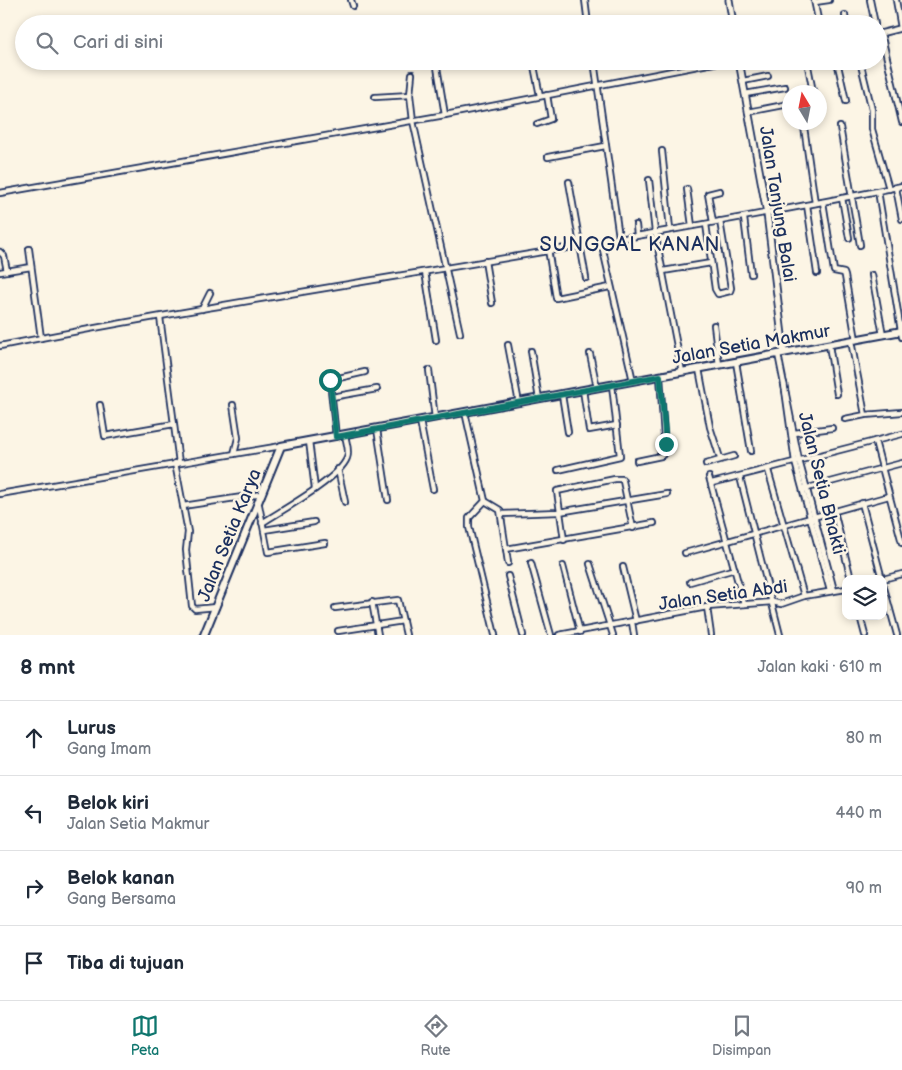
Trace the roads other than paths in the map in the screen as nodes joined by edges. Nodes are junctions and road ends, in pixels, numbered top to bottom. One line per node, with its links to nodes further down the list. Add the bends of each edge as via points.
1 (351, 0): 8 (street)
2 (584, 0): 9 (street)
3 (729, 0): 10 (street)
4 (829, 0): 7 (street)
5 (870, 0): 12 (street)
6 (896, 0): 13 (street)
7 (815, 1): 11 (street)
8 (353, 6)
9 (586, 15)
10 (732, 15)
11 (817, 15)
12 (873, 15)
13 (902, 28): 14 (street)
14 (887, 31)
15 (887, 61): 40 (street)
16 (437, 70): 38 (street)
17 (535, 70): 33 (street)
18 (595, 70): 27 (street)
19 (676, 70): 27 (street)
20 (741, 70): 26 (street, Jalan Tanjung Balai)
21 (809, 70): 28 (street)
22 (839, 70): 35 (street)
23 (862, 70): 52 (street, via 872,110 872,129)
24 (412, 74): 31 (street)
25 (768, 76): 26 (street)
26 (743, 81): 30 (street, Jalan Tanjung Balai)
27 (597, 85): 32 (street); 44 (street)
28 (812, 85)
29 (782, 88): 30 (street)
30 (745, 94): 37 (street, Jalan Tanjung Balai)
31 (410, 95): 34 (street); 39 (street)
32 (547, 95): 33 (street); 41 (street, via 551,119)
33 (540, 96): 38 (street)
34 (375, 97)
35 (846, 100)
36 (782, 105): 37 (street)
37 (748, 112): 61 (street, Jalan Tanjung Balai)
38 (445, 116): 39 (street)
39 (413, 121): 55 (street); 83 (street)
40 (902, 122)
41 (536, 124)
42 (840, 127): 56 (street)
43 (804, 130): 59 (street)
44 (605, 146): 46 (street); 72 (street)
45 (662, 151): 69 (street)
46 (548, 157)
47 (649, 180): 70 (street)
48 (569, 182): 75 (street)
49 (902, 186): 50 (street)
50 (896, 188): 52 (street); 63 (street)
51 (687, 189): 68 (street)
52 (889, 189): 54 (street)
53 (720, 191): 65 (street, via 708,194)
54 (878, 191): 56 (street); 99 (street)
55 (0, 193)
56 (851, 196): 57 (street); 76 (street)
57 (842, 198): 58 (street); 73 (street)
58 (823, 202): 59 (street); 103 (street, via 834,271 845,276)
59 (816, 203): 60 (street)
60 (807, 205): 61 (street); 88 (street)
61 (766, 213): 62 (street); 108 (street, Jalan Tanjung Balai)
62 (744, 218): 64 (street); 89 (street)
63 (902, 219)
64 (720, 221): 65 (street); 81 (street, via 730,291 716,292)
65 (713, 222): 66 (street)
66 (706, 224): 68 (street); 81 (street)
67 (636, 225): 71 (street)
68 (692, 226): 69 (street)
69 (670, 229): 70 (street)
70 (655, 232): 71 (street); 85 (street)
71 (637, 235): 72 (street)
72 (619, 237): 74 (street)
73 (849, 238)
74 (601, 240): 75 (street); 92 (street)
75 (580, 244): 78 (street); 91 (street)
76 (860, 245)
77 (28, 249): 82 (street)
78 (548, 249): 80 (street); 92 (street, via 556,298)
79 (0, 252): 84 (street)
80 (485, 261): 83 (street); 94 (street)
81 (711, 263): 85 (street)
82 (31, 267): 84 (street); 101 (street)
83 (446, 268): 87 (street); 98 (street)
84 (7, 271): 86 (street)
85 (663, 271): 115 (street)
86 (0, 272)
87 (425, 272): 95 (street); 102 (street)
88 (817, 273)
89 (751, 274)
90 (872, 275): 100 (street)
91 (586, 278)
92 (610, 287): 117 (street)
93 (210, 293): 95 (street)
94 (492, 303)
95 (202, 309): 96 (street)
96 (160, 317): 101 (street); 136 (street)
97 (714, 325): 111 (street)
98 (460, 333)
99 (902, 333): 100 (main road, Jalan Setia Makmur)
100 (883, 335): 103 (main road, Jalan Setia Makmur)
101 (41, 338): 106 (street)
102 (436, 340)
103 (854, 340): 104 (main road, Jalan Setia Makmur); 131 (street)
104 (829, 344): 108 (main road, Jalan Setia Makmur); 122 (street)
105 (508, 345): 126 (street)
106 (0, 346)
107 (531, 352): 125 (street)
108 (781, 353): 110 (main road, Jalan Setia Makmur); 132 (street, Jalan Setia Bhakti)
109 (590, 354): 119 (street)
110 (736, 362): 111 (main road, Jalan Setia Makmur); 148 (street)
111 (719, 365): 112 (main road, Jalan Setia Makmur)
112 (699, 369): 115 (main road, Jalan Setia Makmur); 151 (street, via 710,427)
113 (429, 370): 133 (street)
114 (365, 372): 124 (street, via 331,379)
115 (682, 372): 116 (main road, Jalan Setia Makmur)
116 (660, 376): 117 (main road, Jalan Setia Makmur); 152 (street, via 665,454)
117 (633, 381): 118 (main road, Jalan Setia Makmur)
118 (612, 385): 119 (main road, Jalan Setia Makmur); 137 (street)
119 (597, 388): 121 (main road, Jalan Setia Makmur)
120 (377, 389): 124 (street)
121 (583, 390): 123 (main road, Jalan Setia Makmur); 137 (street, via 589,430)
122 (838, 394)
123 (562, 395): 125 (main road, Jalan Setia Makmur); 140 (street)
124 (332, 397): 144 (street)
125 (539, 399): 126 (main road, Jalan Setia Makmur)
126 (519, 403): 129 (main road, Jalan Setia Makmur)
127 (100, 405): 136 (street, via 105,436)
128 (233, 405): 149 (street, via 238,438)
129 (465, 412): 133 (main road, Jalan Setia Makmur); 172 (street)
130 (902, 412): 131 (street)
131 (865, 416): 134 (street)
132 (789, 417): 141 (street, Jalan Setia Bhakti); 153 (street, Jalan Setia Bhakti)
133 (436, 418): 135 (main road, Jalan Setia Makmur)
134 (845, 419)
135 (420, 421): 139 (main road, Jalan Setia Makmur); 165 (street)
136 (174, 424): 154 (street)
137 (617, 425): 159 (street, via 620,456)
138 (832, 428): 141 (street)
139 (377, 429): 143 (main road, Jalan Setia Makmur); 171 (street)
140 (568, 432)
141 (794, 433): 153 (street, Jalan Setia Bhakti)
142 (902, 434): 145 (street)
143 (345, 435): 144 (main road, Jalan Setia Makmur); 157 (street, via 348,454)
144 (336, 437): 146 (main road, Jalan Setia Makmur)
145 (875, 440): 153 (street); 158 (street)
146 (309, 441): 147 (main road, Jalan Setia Makmur); 164 (street)
147 (281, 446): 149 (street); 168 (main road, Jalan Setia Karya)
148 (751, 451)
149 (234, 454): 154 (street)
150 (734, 456): 151 (street)
151 (720, 458): 156 (street)
152 (637, 461)
153 (797, 461): 160 (street); 166 (street, Jalan Setia Bhakti)
154 (177, 463): 167 (street); 177 (street)
155 (902, 463): 158 (street)
156 (706, 464)
157 (338, 468): 164 (street); 173 (street)
158 (882, 469): 166 (street); 170 (street)
159 (558, 470)
160 (768, 470): 162 (street); 185 (street)
161 (709, 476): 163 (street)
162 (740, 477): 163 (street); 188 (street)
163 (712, 483): 190 (street)
164 (315, 489): 184 (street)
165 (433, 489)
166 (804, 489): 181 (street, Jalan Setia Bhakti)
167 (0, 494)
168 (263, 494): 176 (main road, Jalan Setia Karya); 177 (street)
169 (666, 494): 174 (street)
170 (889, 496): 175 (street); 192 (street)
171 (388, 500)
172 (485, 501): 180 (street, via 497,507); 227 (street, via 469,518 468,527)
173 (345, 502)
174 (627, 502): 179 (street); 179 (street, via 622,479 615,479 559,489); 186 (street)
175 (862, 503): 178 (street); 203 (street)
176 (259, 505): 184 (street); 214 (main road, Jalan Setia Karya)
177 (183, 506): 214 (street, via 188,532 186,550 192,606 195,609)
178 (834, 511): 181 (street); 202 (street)
179 (559, 512): 180 (street); 189 (street)
180 (501, 514): 193 (street)
181 (812, 518): 185 (street); 208 (street, Jalan Setia Bhakti)
182 (314, 522): 187 (street)
183 (654, 523): 186 (street)
184 (262, 524): 187 (street)
185 (782, 527): 188 (street); 209 (street)
186 (633, 528): 189 (street)
187 (264, 530): 191 (street, via 267,551 271,553)
188 (756, 535): 190 (street); 212 (street)
189 (564, 540): 193 (street)
190 (727, 541): 194 (street); 200 (street)
191 (325, 543)
192 (902, 543)
193 (506, 550): 195 (street)
194 (685, 552)
195 (508, 563)
196 (531, 563): 229 (street)
197 (590, 564): 221 (street)
198 (562, 566): 223 (street)
199 (623, 567): 219 (street)
200 (735, 569): 206 (street); 213 (street)
201 (902, 574): 205 (street)
202 (850, 575)
203 (881, 575)
204 (508, 576): 228 (street)
205 (887, 578)
206 (690, 582)
207 (842, 590): 208 (street, Jalan Setia Abdi)
208 (832, 591): 209 (street, Jalan Setia Abdi)
209 (804, 596): 212 (street, Jalan Setia Abdi, via 781,604)
210 (887, 599): 236 (street)
211 (372, 602): 216 (street); 218 (street, via 398,600); 220 (street)
212 (773, 602): 213 (street, Jalan Setia Abdi); 234 (street)
213 (744, 604): 215 (street, Jalan Setia Abdi)
214 (216, 607): 224 (main road, Jalan Setia Karya)
215 (707, 607): 219 (street, Jalan Setia Abdi); 233 (street)
216 (335, 608)
217 (861, 620): 235 (street)
218 (403, 621): 220 (street); 226 (street)
219 (634, 622): 221 (street, Jalan Setia Abdi); 232 (street)
220 (376, 625): 222 (street); 225 (street)
221 (611, 626): 223 (street, Jalan Setia Abdi); 231 (street)
222 (338, 631)
223 (580, 632): 230 (street, Jalan Setia Abdi)
224 (204, 635)
225 (378, 635)
226 (406, 635)
227 (495, 635)
228 (523, 635)
229 (551, 635)
230 (559, 635)
231 (613, 635)
232 (634, 635)
233 (711, 635)
234 (780, 635)
235 (865, 635)
236 (897, 635)

